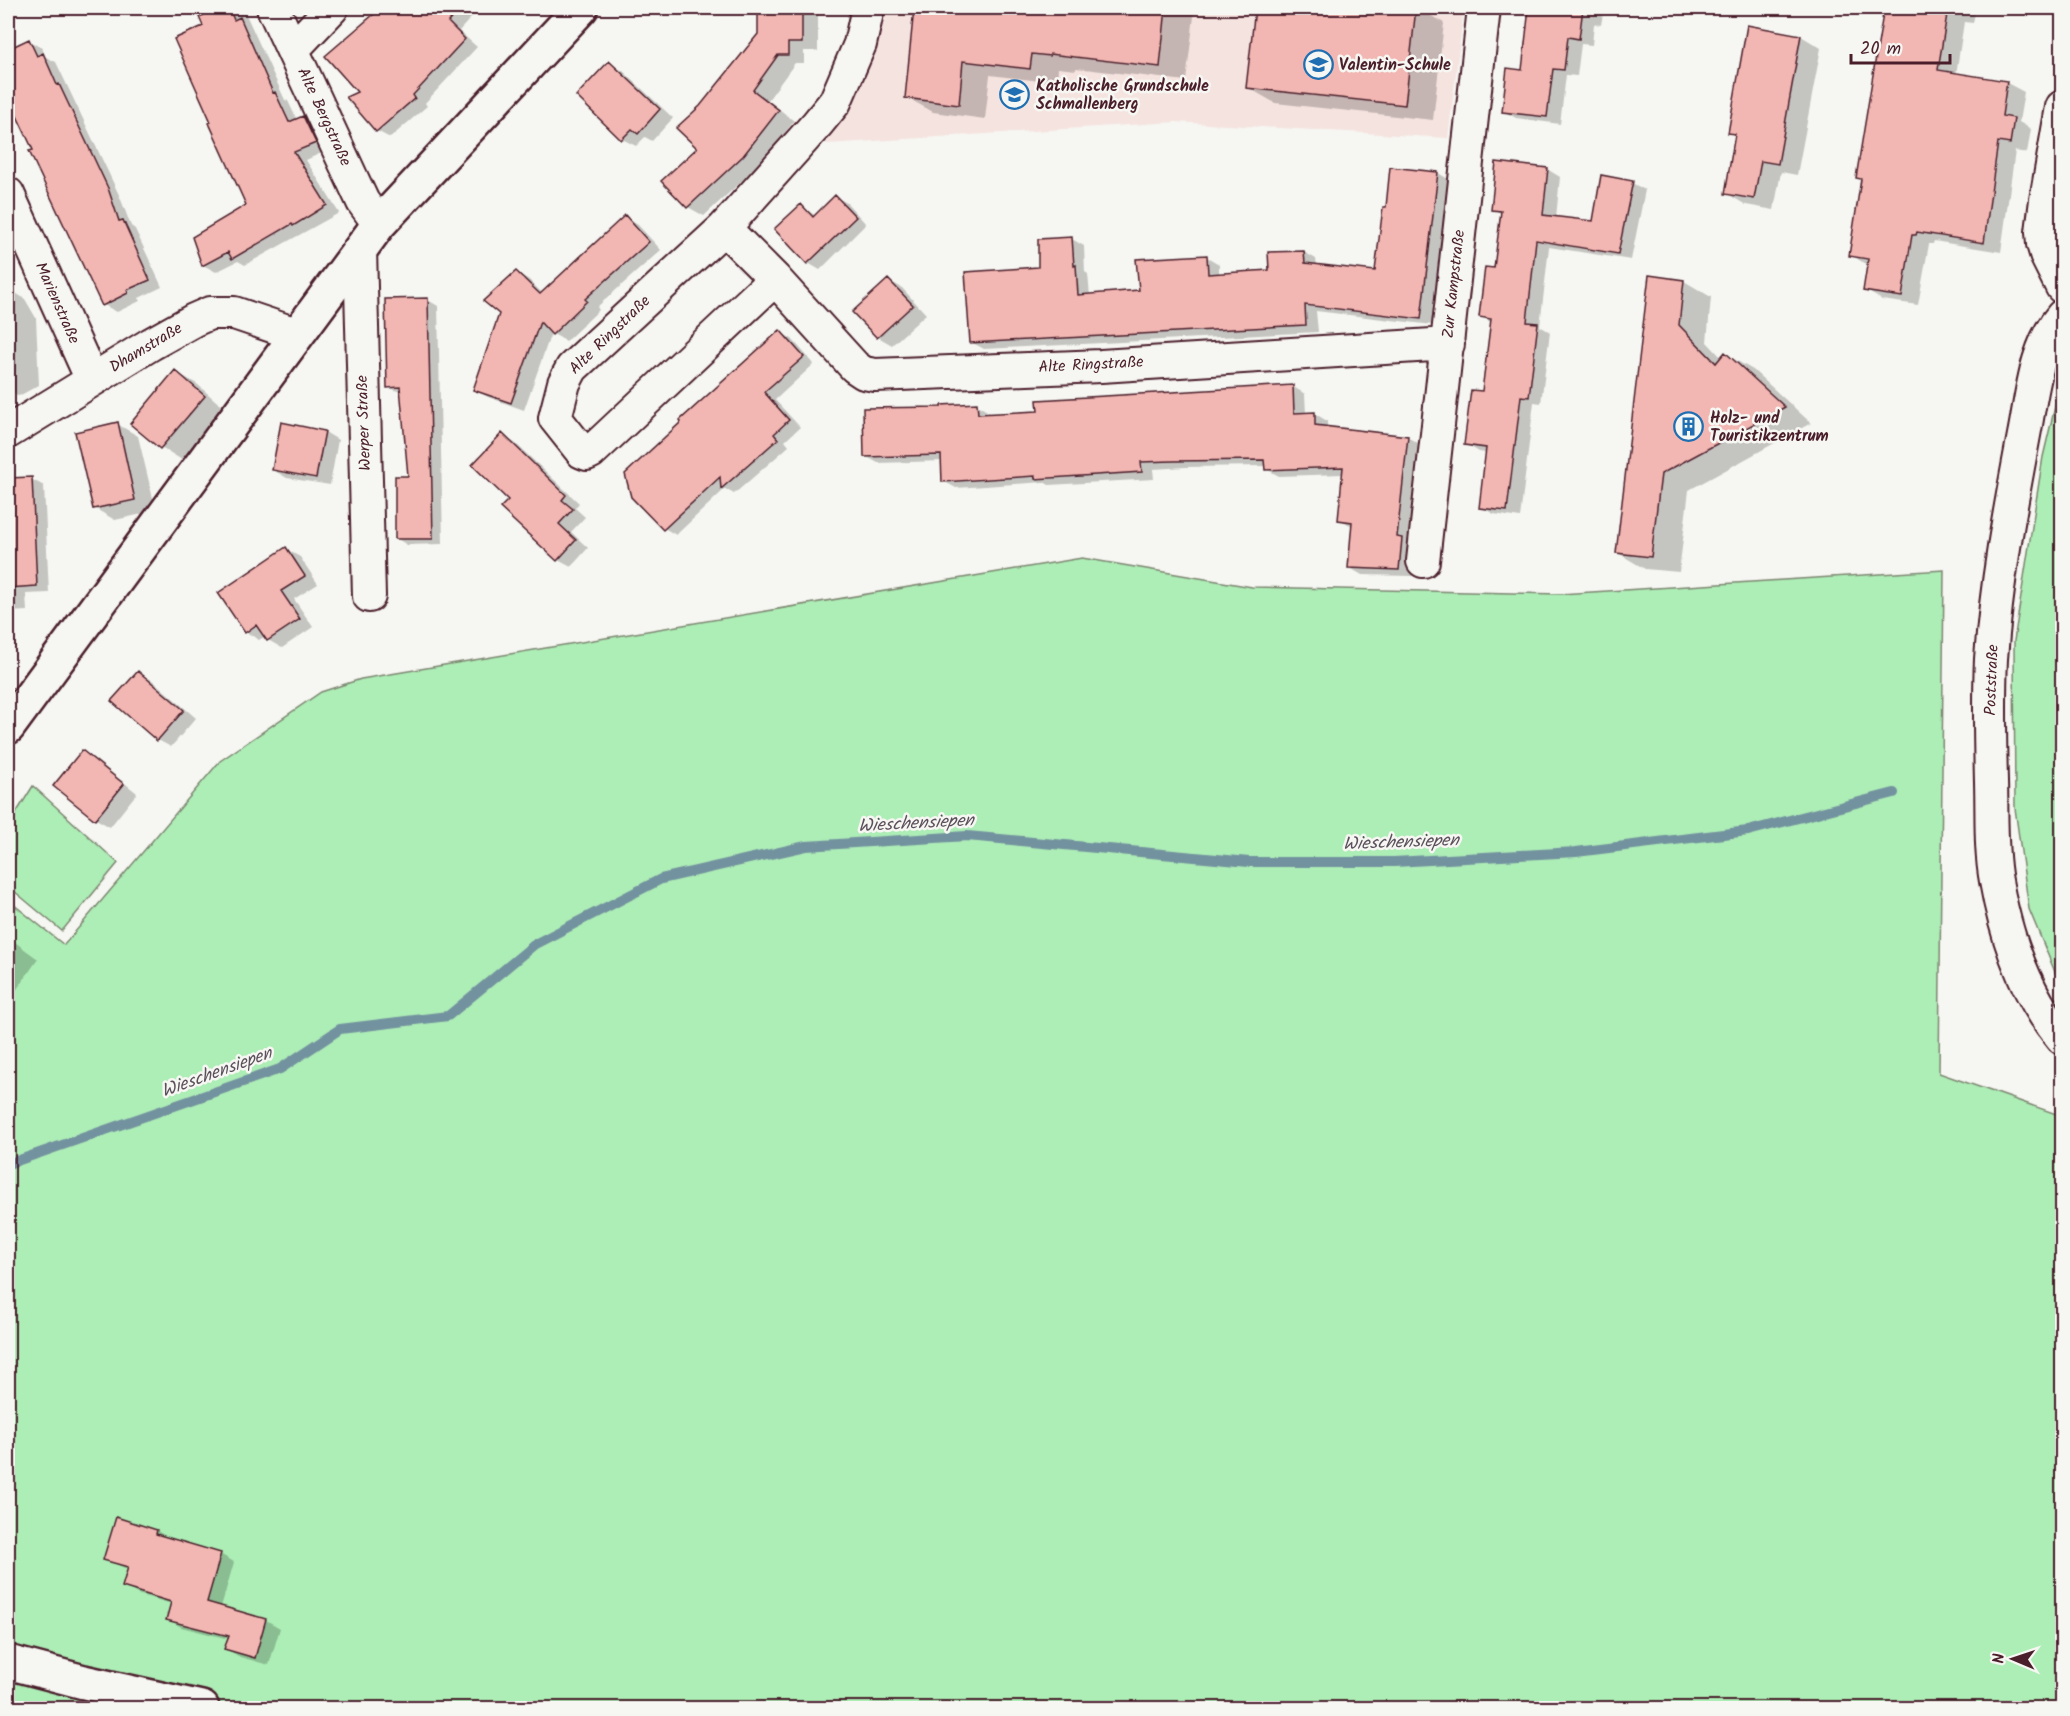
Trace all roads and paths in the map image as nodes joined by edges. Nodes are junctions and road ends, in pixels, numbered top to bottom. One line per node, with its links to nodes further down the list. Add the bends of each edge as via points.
1 (273, 8): 6 (street, Alte Bergstraße)
2 (332, 8): 6 (street)
3 (581, 8): 10 (main road)
4 (868, 8): 9 (street, Alte Ringstraße, via 860,44 835,102)
5 (1484, 8): 15 (street, Zur Kampstraße)
6 (292, 49): 10 (street, Alte Bergstraße, via 359,194)
7 (2060, 122): 12 (street, via 2042,232 2047,257)
8 (8, 194): 16 (street, Marienstraße)
9 (724, 228): 11 (street, Alte Ringstraße); 11 (street, Alte Ringstraße, via 567,375 555,418 582,452 591,452)
10 (369, 237): 14 (main road); 19 (street, Werper Straße)
11 (775, 279): 15 (street, Alte Ringstraße, via 855,367 875,375 1101,366)
12 (2062, 287)
13 (2062, 316): 21 (street, Poststraße, via 2042,351 2006,530 1991,660 1990,753 1996,878 2002,911 2022,972)
14 (296, 334): 16 (street, Dhamstraße, via 234,313 210,313); 20 (main road)
15 (1448, 344): 18 (street, Zur Kampstraße)
16 (92, 380): 17 (street, Dhamstraße)
17 (8, 432)
18 (1423, 561)
19 (369, 596)
20 (8, 727)
21 (2062, 1038)
22 (8, 1662): 23 (main road)
23 (202, 1708)

